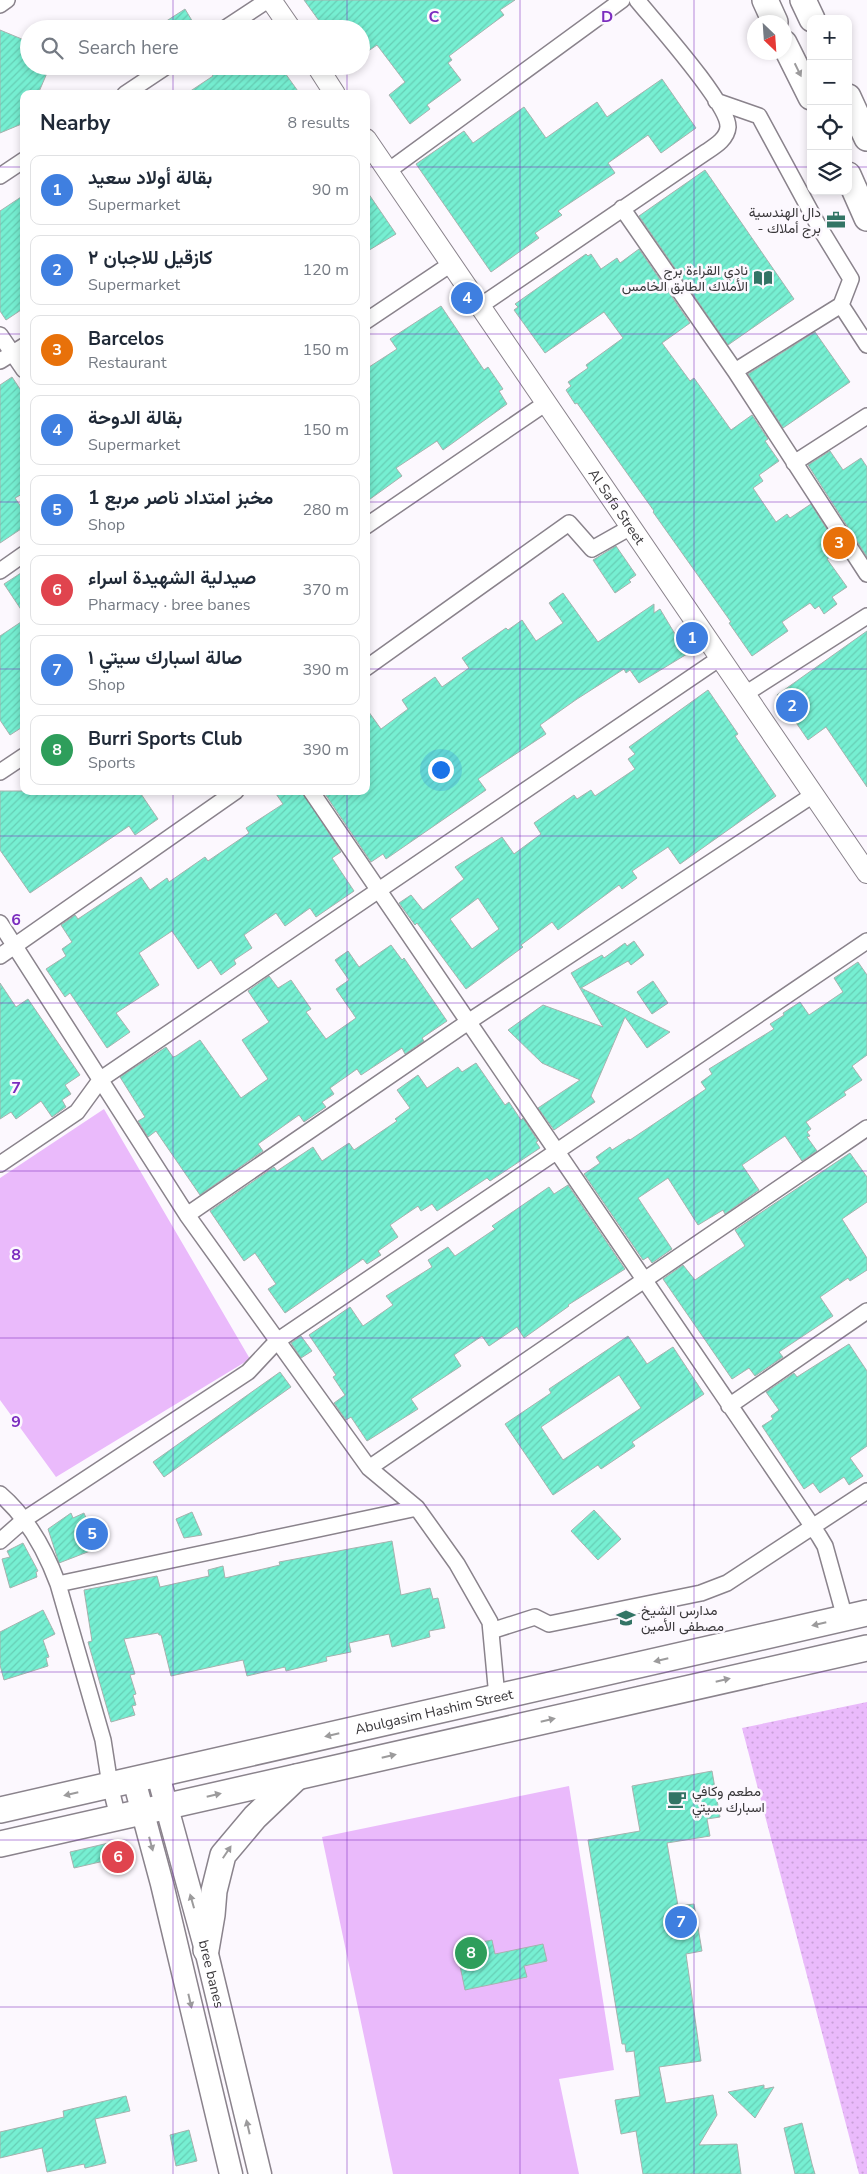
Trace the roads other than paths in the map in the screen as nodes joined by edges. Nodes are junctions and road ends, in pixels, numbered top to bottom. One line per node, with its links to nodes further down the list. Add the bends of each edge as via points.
1 (7, 0): 7 (street)
2 (270, 0): 10 (street); 11 (street)
3 (622, 0): 23 (street)
4 (637, 0): 18 (street)
5 (765, 0): 8 (main road)
6 (803, 0): 9 (main road)
7 (0, 4)
8 (772, 15)
9 (810, 15)
10 (238, 20)
11 (284, 20)
12 (792, 59): 15 (main road, one-way to 15)
13 (154, 75): 16 (street)
14 (322, 75): 17 (street)
15 (807, 89)
16 (131, 90)
17 (332, 90)
18 (716, 101): 26 (street, via 728,125 723,140); 29 (street, via 759,116 850,279)
19 (852, 105): 20 (main road)
20 (867, 138)
21 (370, 145): 23 (street, Al Safa Street)
22 (20, 163): 24 (street)
23 (388, 171): 28 (street, Al Safa Street)
24 (0, 176)
25 (852, 184): 27 (main road)
26 (622, 208): 30 (street); 36 (street)
27 (867, 218)
28 (451, 264): 30 (street, Al Safa Street); 31 (street)
29 (841, 305): 33 (street); 36 (street)
30 (480, 306): 37 (street, Al Safa Street)
31 (370, 318)
32 (0, 335): 34 (street)
33 (867, 345)
34 (12, 353): 35 (street)
35 (20, 364)
36 (735, 372): 39 (street)
37 (546, 403): 40 (street); 41 (street, Al Safa Street)
38 (867, 416): 39 (street)
39 (794, 463): 44 (street)
40 (370, 523)
41 (631, 527): 46 (street, Al Safa Street); 47 (street, via 592,549 569,523)
42 (20, 557): 43 (street)
43 (0, 571)
44 (867, 574)
45 (867, 616): 48 (street)
46 (720, 658): 48 (street, Al Safa Street); 55 (street)
47 (370, 665)
48 (745, 694): 51 (street, Al Safa Street)
49 (20, 759): 50 (street)
50 (0, 772)
51 (813, 794): 54 (street, Al Safa Street); 60 (street)
52 (230, 795): 58 (street)
53 (314, 795): 55 (street)
54 (867, 873)
55 (378, 890): 60 (street); 61 (street)
56 (0, 923): 58 (street)
57 (867, 941): 63 (street)
58 (15, 945): 59 (street); 61 (street)
59 (0, 956)
60 (468, 1022): 63 (street); 65 (street)
61 (101, 1080): 64 (street, via 77,1112); 65 (street)
62 (867, 1128): 66 (street)
63 (557, 1152): 66 (street); 68 (street)
64 (0, 1164)
65 (187, 1215): 68 (street)
66 (644, 1281): 69 (street); 70 (street)
67 (867, 1311): 69 (street)
68 (277, 1341): 70 (street); 74 (street, via 248,1372)
69 (729, 1406): 75 (street)
70 (369, 1468): 73 (street)
71 (867, 1491): 75 (street)
72 (0, 1494): 74 (street)
73 (417, 1508): 77 (street); 79 (street, via 487,1613)
74 (24, 1519): 76 (street); 77 (street, via 50,1561)
75 (812, 1528): 78 (street, via 825,1546); 79 (street, via 726,1583 701,1592 550,1624 535,1617)
76 (0, 1541)
77 (58, 1584): 84 (street, via 103,1740)
78 (856, 1615): 81 (main road, Abulgasim Hashim Street, one-way to 81)
79 (492, 1631): 81 (street)
80 (867, 1648): 82 (main road, one-way to 80)
81 (497, 1697): 83 (main road, Abulgasim Hashim Street, one-way to 83)
82 (298, 1776): 85 (main road, one-way to 82); 89 (main road, one-way to 82, via 214,1891 223,1855 255,1817)
83 (146, 1777): 84 (main road, Abulgasim Hashim Street); 85 (main road, bree banes)
84 (110, 1785): 86 (main road, Abulgasim Hashim Street, one-way to 86); 87 (street)
85 (154, 1809): 87 (main road); 89 (main road, bree banes, one-way to 85); 90 (main road, bree banes, one-way to 90, via 164,1894)
86 (0, 1810)
87 (118, 1817): 88 (main road)
88 (0, 1844)
89 (206, 1950): 91 (main road, bree banes, one-way to 89)
90 (231, 2174)
91 (260, 2174)

